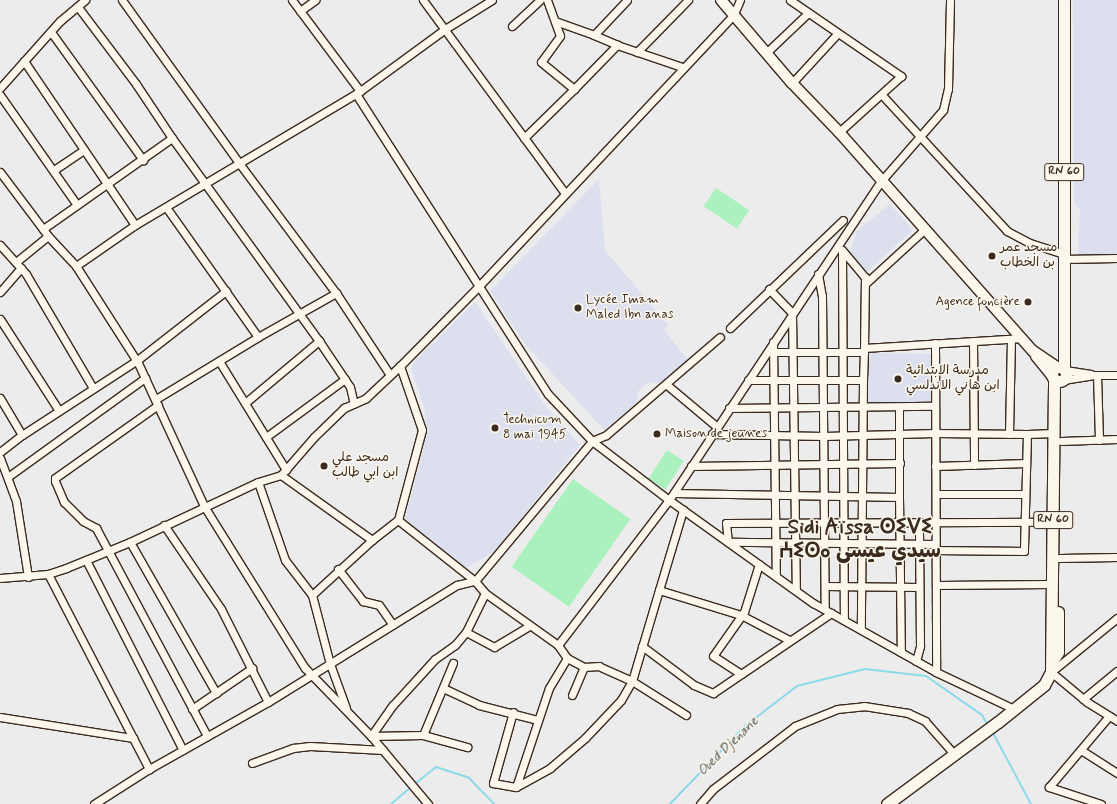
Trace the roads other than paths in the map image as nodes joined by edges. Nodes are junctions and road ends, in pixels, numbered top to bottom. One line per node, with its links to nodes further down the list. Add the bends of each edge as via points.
1 (85, 0): 16 (street)
2 (122, 0): 43 (street)
3 (292, 0): 17 (street)
4 (315, 0): 17 (street)
5 (423, 0): 22 (street)
6 (492, 0): 22 (street)
7 (540, 0): 21 (street)
8 (547, 0): 20 (street)
9 (627, 0): 25 (street)
10 (688, 0): 27 (street)
11 (721, 0): 19 (main road)
12 (740, 0): 19 (street)
13 (790, 0): 18 (street)
14 (950, 0): 38 (street, via 948,90 943,110)
15 (1064, 0): 60 (main road, RN 60)
16 (78, 7): 23 (street); 39 (street, via 136,84)
17 (300, 11): 34 (street)
18 (808, 13): 24 (street); 28 (street)
19 (734, 14): 28 (main road); 30 (street)
20 (555, 21): 25 (street); 33 (street, via 560,36 541,62)
21 (512, 26)
22 (445, 29): 34 (street); 40 (street)
23 (52, 32): 29 (street); 42 (street)
24 (837, 34): 31 (street); 35 (street, via 901,76)
25 (594, 35): 26 (street)
26 (617, 44): 27 (street); 33 (street)
27 (637, 52): 30 (street)
28 (767, 52): 31 (main road)
29 (24, 61): 32 (street); 41 (street)
30 (682, 67): 49 (street)
31 (792, 83): 37 (main road)
32 (0, 88)
33 (574, 90): 40 (street)
34 (358, 92): 43 (street); 67 (street)
35 (882, 95): 37 (street); 38 (street)
36 (0, 96): 44 (street)
37 (839, 132): 46 (main road)
38 (919, 136): 46 (street); 60 (street, via 1007,231)
39 (172, 138): 42 (street); 47 (street)
40 (524, 138): 49 (street)
41 (84, 150): 44 (street); 48 (street)
42 (143, 160): 48 (street)
43 (239, 163): 47 (street); 71 (street)
44 (54, 170): 50 (street)
45 (0, 172): 54 (street)
46 (882, 180): 55 (main road); 57 (street)
47 (204, 184): 51 (street); 72 (street)
48 (108, 185): 50 (street); 53 (street)
49 (565, 193): 67 (street)
50 (77, 205): 54 (street)
51 (166, 207): 53 (street); 69 (street)
52 (842, 220): 68 (street)
53 (135, 225): 63 (street)
54 (43, 229): 56 (street)
55 (925, 229): 66 (street); 78 (main road)
56 (48, 236): 62 (street); 63 (street)
57 (837, 244): 59 (street); 65 (street)
58 (0, 245): 62 (street)
59 (842, 251): 66 (street, via 865,277); 88 (street)
60 (1064, 256): 61 (street); 92 (main road, RN 60)
61 (1117, 258)
62 (16, 262): 64 (street)
63 (76, 266): 89 (street)
64 (21, 268): 70 (street); 105 (street)
65 (818, 274): 73 (street); 87 (street, via 822,296)
66 (865, 284): 84 (street)
67 (478, 287): 91 (street); 136 (street, via 548,394)
68 (769, 290): 73 (street); 75 (street)
69 (226, 291): 76 (street); 89 (street)
70 (0, 292)
71 (336, 293): 72 (street); 93 (street)
72 (297, 312): 76 (street); 80 (street)
73 (792, 313): 81 (street); 86 (street)
74 (0, 319): 118 (street)
75 (730, 328)
76 (258, 337): 90 (street)
77 (720, 337): 104 (street)
78 (1023, 338): 79 (street); 92 (main road, via 1033,351)
79 (1011, 339): 82 (street); 124 (street)
80 (319, 341): 97 (street); 108 (street)
81 (773, 341): 85 (street); 98 (street)
82 (973, 341): 83 (street); 121 (street)
83 (935, 344): 84 (street); 110 (street)
84 (864, 350): 88 (street); 103 (street)
85 (773, 352): 86 (street); 99 (street)
86 (793, 352): 87 (street); 100 (street)
87 (822, 352): 88 (street); 101 (street)
88 (843, 352): 102 (street)
89 (136, 361): 96 (street); 105 (street)
90 (219, 361): 107 (street); 108 (street)
91 (400, 366): 93 (street); 164 (street, via 422,430)
92 (1059, 373): 94 (street); 133 (main road, RN 60)
93 (390, 375): 109 (street, via 366,398)
94 (1095, 375): 95 (street); 135 (street)
95 (1117, 375)
96 (145, 378): 107 (street); 150 (street)
97 (345, 379): 109 (street); 129 (street)
98 (748, 380): 99 (street); 112 (street)
99 (774, 380): 100 (street); 113 (street)
100 (793, 380): 101 (street); 114 (street)
101 (822, 380): 102 (street); 115 (street)
102 (844, 380): 103 (street); 116 (street)
103 (863, 380): 117 (street)
104 (667, 385): 119 (street); 136 (street, via 606,435)
105 (93, 388): 118 (street)
106 (0, 398): 126 (street)
107 (157, 402): 162 (street); 187 (street, via 55,478 60,496 76,515 96,528)
108 (245, 402): 129 (street)
109 (354, 404): 149 (street, via 344,408 314,437)
110 (935, 406): 111 (street); 120 (street)
111 (899, 407): 117 (street); 123 (street)
112 (729, 408): 113 (street); 119 (street)
113 (775, 408): 114 (street); 127 (street)
114 (794, 408): 115 (street); 130 (street)
115 (822, 408): 116 (street); 131 (street)
116 (844, 408): 117 (street); 132 (street)
117 (863, 408): 128 (street)
118 (59, 411): 126 (street)
119 (717, 427): 122 (street)
120 (935, 433): 121 (street); 123 (street); 148 (street)
121 (974, 433): 124 (street); 146 (street)
122 (712, 434): 127 (street); 147 (street)
123 (900, 434): 128 (street); 139 (street)
124 (1009, 434): 125 (street)
125 (1028, 434): 133 (street); 140 (street)
126 (22, 435): 137 (street)
127 (775, 435): 130 (street); 145 (street)
128 (862, 435): 132 (street); 144 (street)
129 (266, 436): 149 (street)
130 (794, 436): 131 (street); 141 (street)
131 (824, 436): 132 (street); 142 (street)
132 (844, 436): 143 (street)
133 (1058, 437): 135 (street); 174 (main road, RN 60); 189 (main road, RN 60)
134 (1117, 439): 135 (street)
135 (1099, 440)
136 (592, 441): 161 (street); 197 (street)
137 (0, 452)
138 (0, 458): 150 (street)
139 (900, 463): 144 (street); 160 (street)
140 (1026, 463): 146 (street); 156 (street)
141 (794, 464): 142 (street); 145 (street); 154 (street)
142 (824, 464): 143 (street); 157 (street)
143 (844, 464): 144 (street); 159 (street)
144 (862, 464): 158 (street)
145 (776, 465): 147 (street); 153 (street)
146 (974, 465): 148 (street)
147 (691, 466): 152 (street)
148 (935, 466): 155 (street)
149 (284, 472): 151 (street); 176 (street)
150 (9, 476): 195 (street, via 16,501)
151 (258, 482): 162 (street); 208 (street, via 285,560)
152 (674, 493): 153 (street); 161 (street)
153 (776, 494): 154 (street); 165 (street)
154 (795, 494): 157 (street); 166 (street)
155 (936, 494): 156 (street); 172 (street)
156 (1025, 494): 173 (street)
157 (825, 495): 159 (street); 167 (street)
158 (861, 495): 159 (street); 160 (street); 169 (street)
159 (843, 496): 168 (street)
160 (899, 497): 170 (street)
161 (669, 500): 163 (street); 218 (street)
162 (204, 506): 175 (street); 232 (street)
163 (684, 510): 178 (street); 205 (street)
164 (398, 520): 176 (street); 197 (street)
165 (776, 522): 166 (street); 178 (street, via 726,523); 179 (street)
166 (795, 522): 167 (street); 180 (street)
167 (825, 522): 168 (street); 181 (street)
168 (844, 522): 169 (street); 182 (street)
169 (862, 522): 170 (street); 183 (street)
170 (900, 522): 171 (street); 184 (street)
171 (919, 522): 172 (street); 185 (street)
172 (936, 522): 173 (street); 186 (street)
173 (1025, 522): 174 (street); 186 (street, via 1024,551)
174 (1053, 522): 199 (main road, RN 60)
175 (164, 525): 177 (street); 227 (street, via 221,608)
176 (372, 540): 192 (street)
177 (130, 542): 187 (street); 235 (street)
178 (728, 542): 179 (street); 191 (street)
179 (776, 542): 180 (street); 194 (street)
180 (795, 542): 181 (street); 206 (street)
181 (825, 543): 182 (street); 202 (street)
182 (844, 543): 183 (street); 200 (street)
183 (861, 544): 184 (street); 201 (street)
184 (900, 544): 185 (street); 203 (street)
185 (919, 544): 186 (street); 204 (street)
186 (936, 547): 198 (street)
187 (107, 551): 190 (street); 239 (street)
188 (1117, 557): 189 (street)
189 (1059, 558): 222 (main road, RN 60, via 1058,650)
190 (86, 560): 193 (street); 253 (street)
191 (759, 564): 194 (street); 210 (street)
192 (338, 569): 208 (street); 213 (street, via 363,601 379,605)
193 (48, 574): 195 (street); 251 (street)
194 (776, 576): 206 (street)
195 (28, 577): 196 (street)
196 (0, 578)
197 (475, 581): 207 (street); 213 (street, via 457,585)
198 (936, 584): 199 (street); 229 (street)
199 (1051, 584): 222 (main road, RN 60, via 1050,650)
200 (844, 585): 201 (street); 202 (street); 212 (street)
201 (861, 585): 203 (street); 215 (street)
202 (825, 586): 209 (street)
203 (900, 586): 204 (street); 220 (street)
204 (919, 587): 223 (street, via 920,646)
205 (659, 590): 210 (street); 219 (street)
206 (796, 590): 209 (street)
207 (484, 593): 214 (street); 216 (street)
208 (312, 595): 225 (street)
209 (828, 611): 212 (street); 217 (street)
210 (741, 615): 217 (street); 231 (street, via 713,656)
211 (1117, 618): 230 (street)
212 (844, 620): 215 (street)
213 (393, 625): 225 (street)
214 (529, 626): 216 (street, via 494,647); 218 (street)
215 (861, 629): 220 (street)
216 (466, 632): 250 (street, via 455,645 435,659 393,705)
217 (789, 640): 231 (street)
218 (558, 645): 221 (street)
219 (642, 646): 231 (street, via 694,685 713,694); 233 (street)
220 (901, 652): 223 (street)
221 (567, 658): 226 (street); 246 (street, via 549,688)
222 (1053, 660): 230 (main road, RN 60)
223 (916, 661): 229 (street)
224 (454, 663): 234 (street)
225 (330, 664): 232 (street); 241 (street)
226 (584, 667): 233 (street, via 599,666); 236 (street)
227 (252, 668): 235 (street); 238 (street)
228 (1117, 671): 237 (street)
229 (936, 672): 240 (street)
230 (1051, 672): 237 (street); 240 (main road, RN 60, via 1044,685)
231 (741, 674)
232 (311, 675): 238 (street); 241 (street)
233 (632, 682): 243 (street); 260 (street, via 620,700 585,738 550,768)
234 (443, 688): 242 (street, via 479,705); 248 (street)
235 (216, 692): 239 (street)
236 (572, 695)
237 (1083, 699): 244 (street)
238 (268, 702): 249 (street)
239 (192, 709): 249 (street)
240 (1014, 709): 256 (main road, RN 60)
241 (347, 711): 250 (street)
242 (513, 712): 246 (street); 260 (street, via 493,783)
243 (686, 715)
244 (1109, 716): 247 (street); 255 (street)
245 (0, 717): 251 (street)
246 (538, 720): 260 (street)
247 (1117, 721)
248 (423, 735): 250 (street); 252 (street)
249 (207, 736): 253 (street)
250 (372, 736): 254 (street)
251 (133, 738): 258 (street)
252 (466, 747)
253 (183, 750): 258 (street)
254 (383, 750): 257 (street, via 310,746 293,748); 261 (street)
255 (1081, 750): 259 (street); 265 (street, via 1049,787)
256 (954, 754): 263 (street, via 925,721 908,713 864,706 837,709 796,726 713,789); 264 (main road, RN 60)
257 (252, 764)
258 (149, 769): 262 (street)
259 (1117, 773)
260 (516, 787)
261 (427, 802)
262 (94, 804)
263 (700, 804)
264 (887, 804)
265 (1101, 804)

